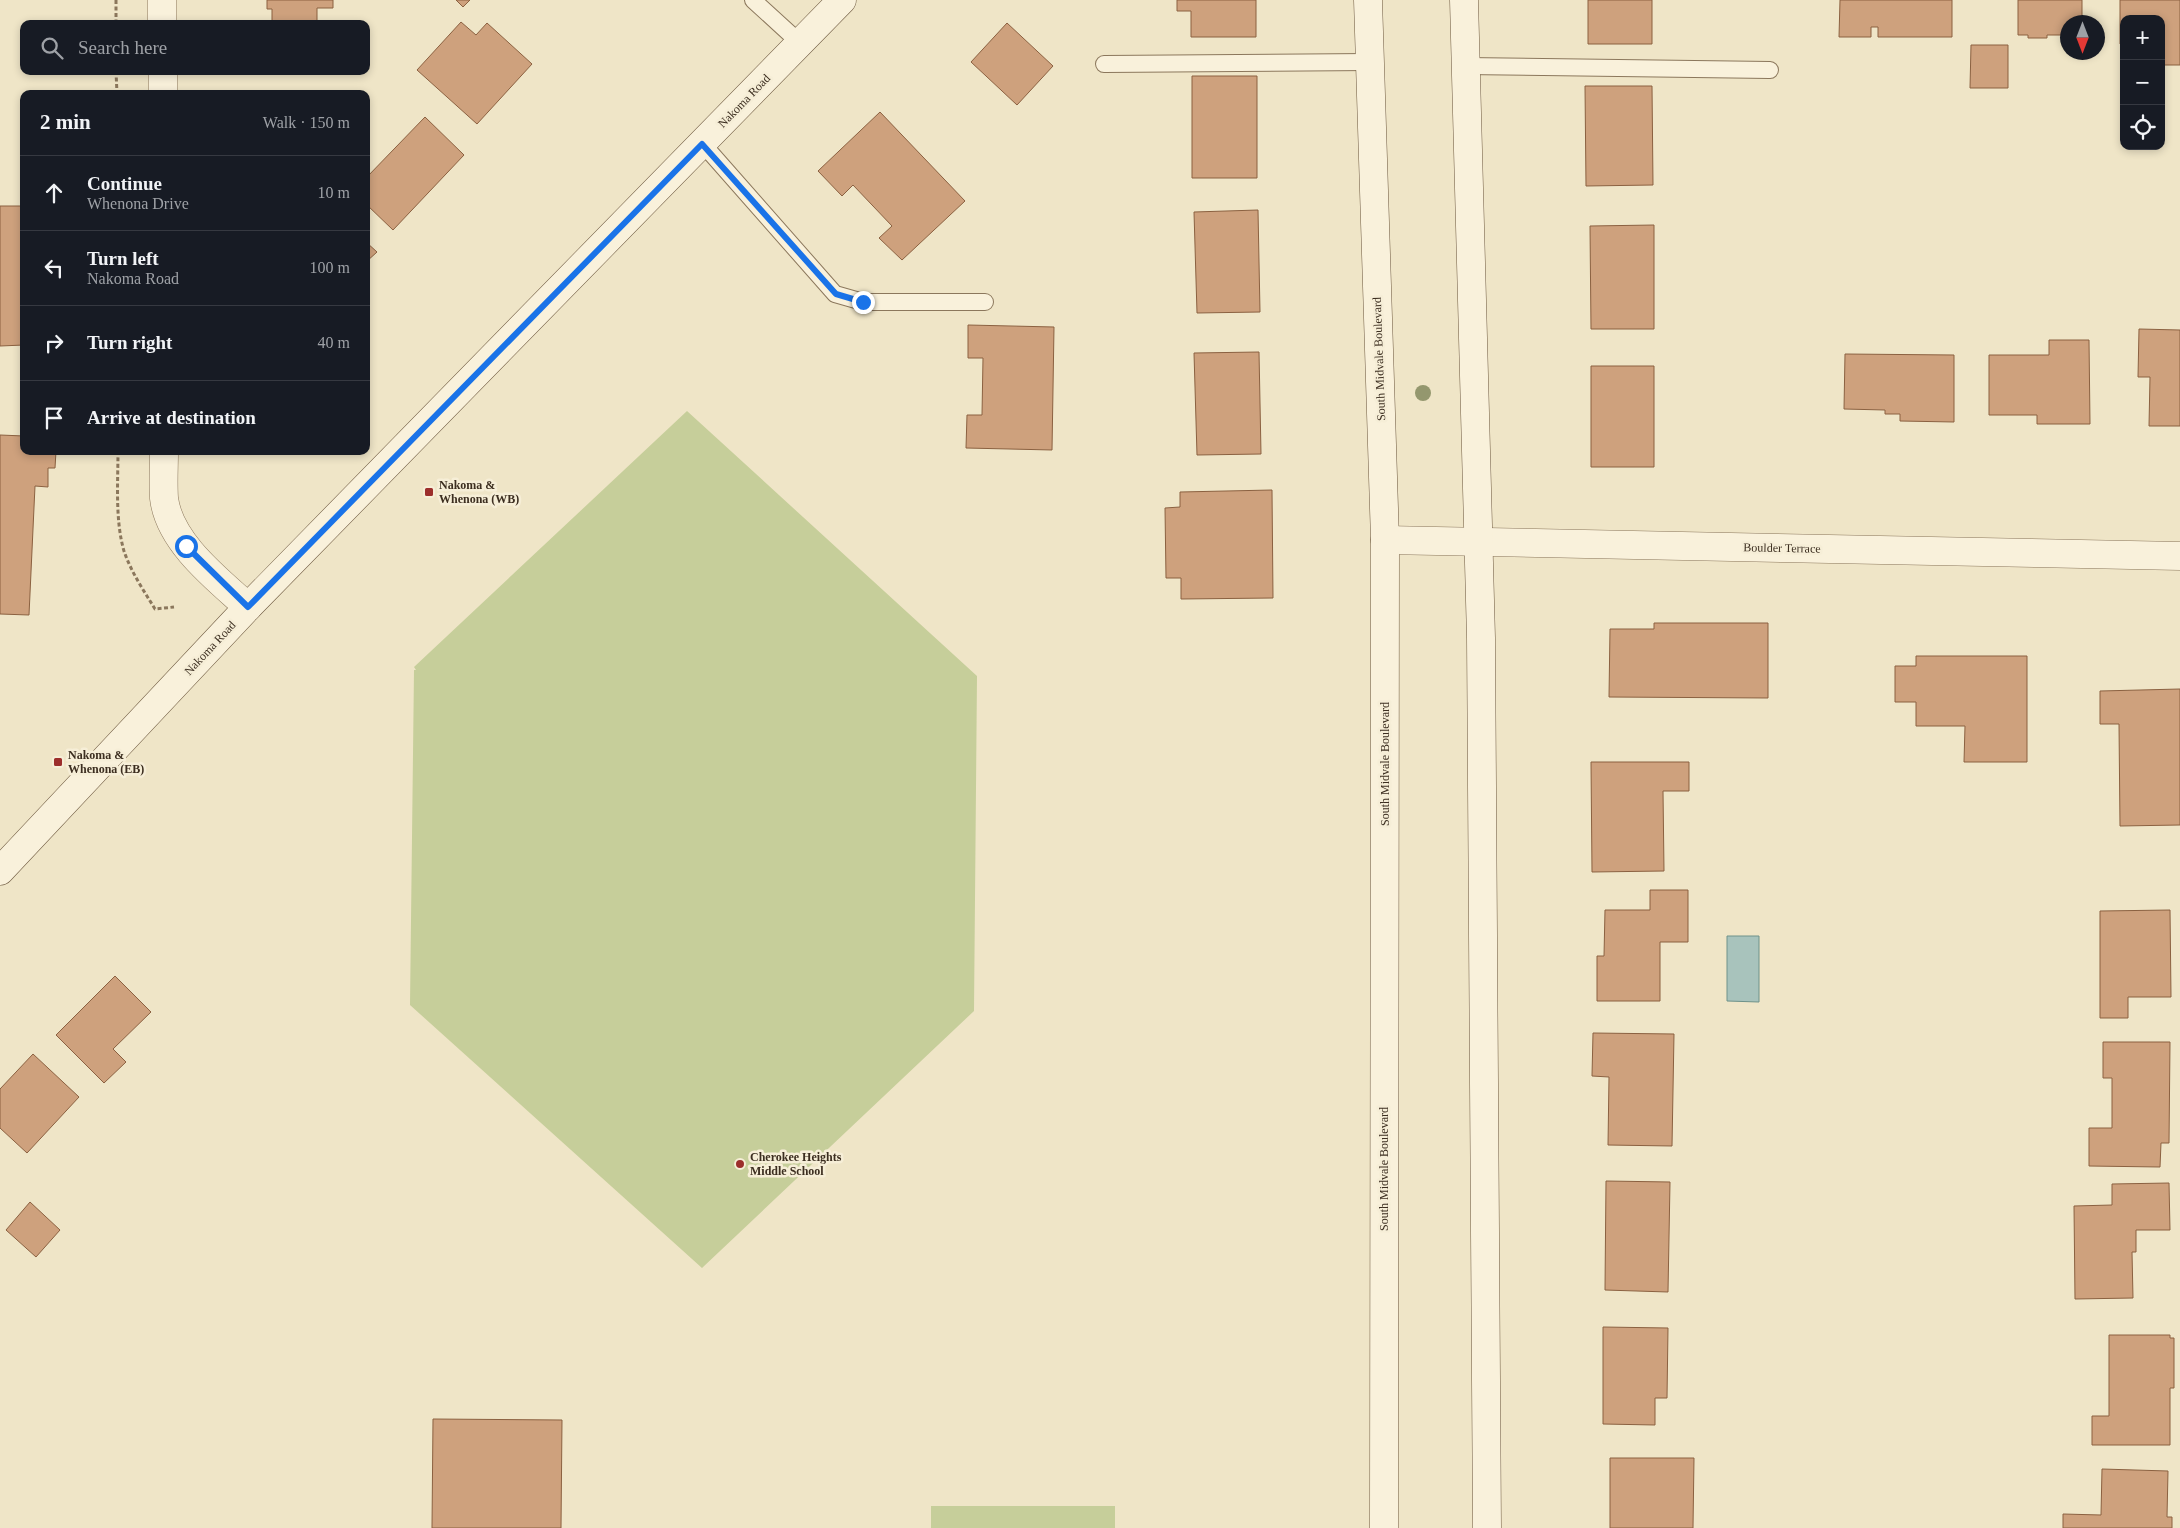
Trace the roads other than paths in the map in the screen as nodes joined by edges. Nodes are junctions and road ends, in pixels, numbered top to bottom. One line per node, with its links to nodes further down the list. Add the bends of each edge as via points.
1 (162, 0): 6 (main road)
2 (753, 0): 7 (lane)
3 (842, 0): 7 (main road, Nakoma Road)
4 (1368, 0): 8 (main road, South Midvale Boulevard)
5 (1464, 0): 10 (main road)
6 (162, 20)
7 (800, 43): 14 (main road, Nakoma Road)
8 (1370, 62): 9 (lane); 17 (main road, South Midvale Boulevard)
9 (1104, 64)
10 (1465, 66): 11 (lane); 18 (main road)
11 (1770, 70)
12 (162, 75): 13 (main road)
13 (163, 90)
14 (702, 144): 15 (lane, via 836,294 863,302); 20 (main road, Nakoma Road)
15 (986, 302)
16 (164, 455): 20 (main road, via 164,499 174,527 186,546)
17 (1385, 540): 18 (main road, Boulder Terrace); 22 (main road, South Midvale Boulevard)
18 (1479, 542): 19 (main road, Boulder Terrace); 23 (main road)
19 (2180, 556)
20 (248, 607): 21 (main road, Nakoma Road)
21 (0, 871)
22 (1384, 1528)
23 (1487, 1528)

